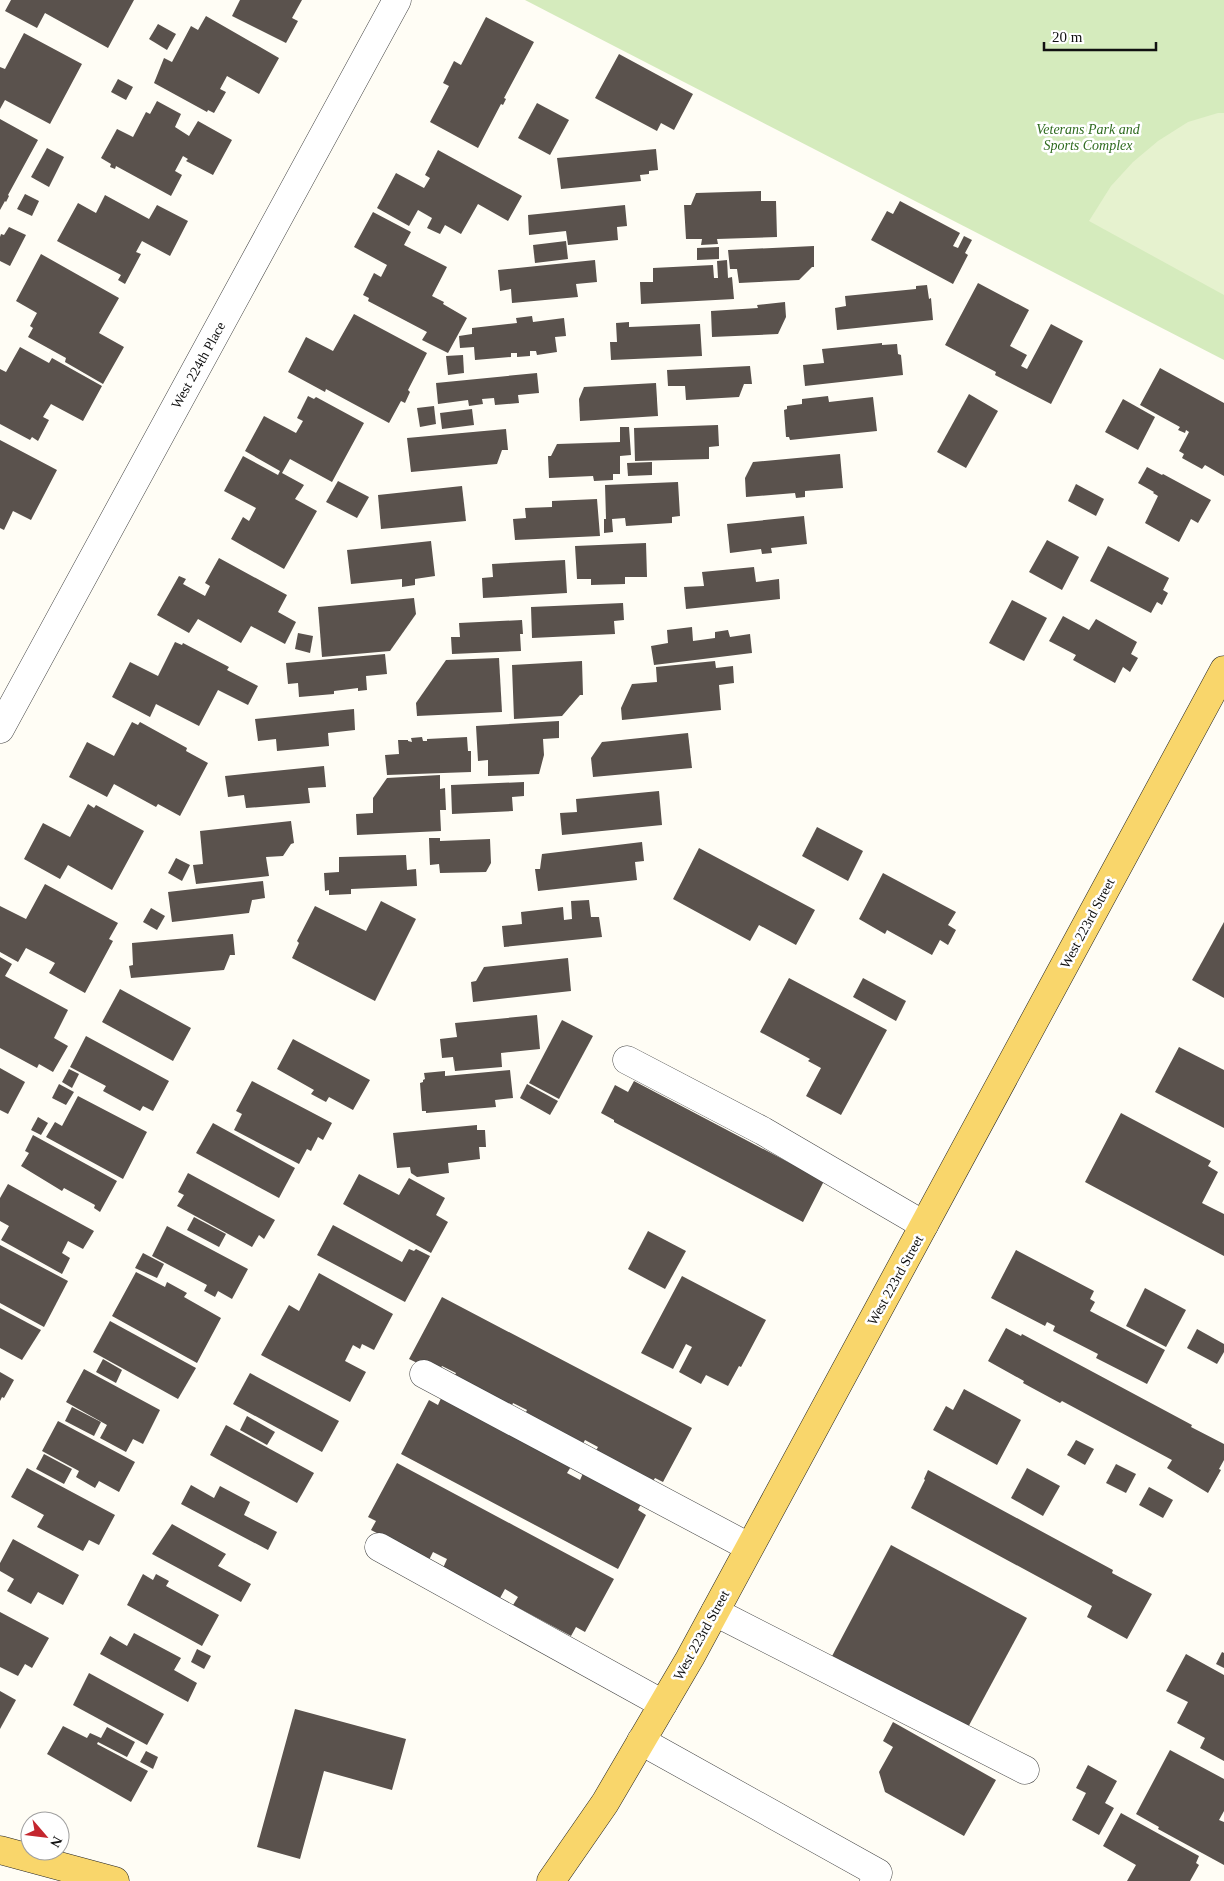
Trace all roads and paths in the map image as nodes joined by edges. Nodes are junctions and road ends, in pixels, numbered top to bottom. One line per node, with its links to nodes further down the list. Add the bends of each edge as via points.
1 (397, 0): 3 (street, West 224th Place)
2 (1224, 670): 5 (main road, West 223rd Street)
3 (0, 729)
4 (627, 1060): 5 (street, via 763,1131)
5 (924, 1226): 8 (main road, West 223rd Street)
6 (424, 1374): 8 (street)
7 (379, 1547): 10 (street)
8 (749, 1547): 9 (main road, West 223rd Street)
9 (715, 1612): 10 (main road, West 223rd Street); 12 (street)
10 (663, 1704): 11 (main road, West 223rd Street)
11 (641, 1741): 15 (main road, West 223rd Street, via 605,1802); 16 (street, via 878,1873)
12 (1026, 1770)
13 (0, 1850): 14 (main road)
14 (115, 1881)
15 (551, 1881)
16 (874, 1881)

